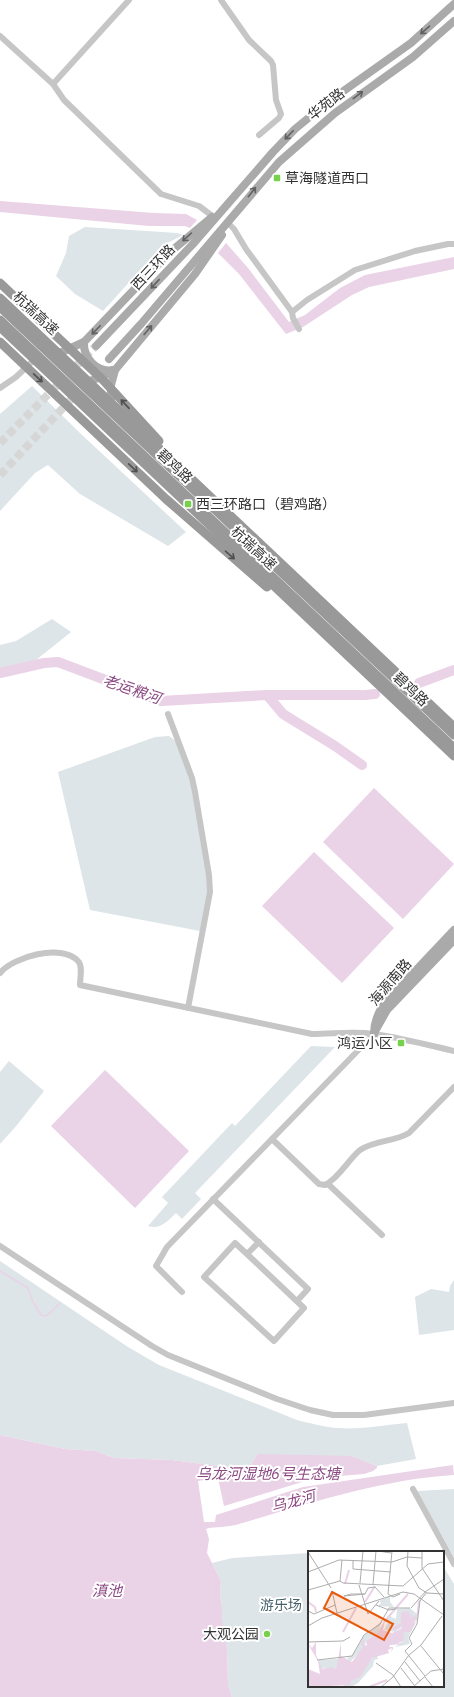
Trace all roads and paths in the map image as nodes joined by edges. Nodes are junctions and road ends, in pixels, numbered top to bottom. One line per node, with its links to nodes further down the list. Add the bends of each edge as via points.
1 (129, 0): 6 (street)
2 (221, 0): 7 (street, via 249,40 273,65 276,100 281,114)
3 (454, 4): 8 (main road, 华苑路, one-way to 8, via 411,43 328,102 295,129)
4 (454, 21): 9 (main road, 华苑路, one-way to 4, via 257,186 303,139 413,57)
5 (0, 36): 6 (street)
6 (53, 84): 8 (street, via 64,100 161,194 199,206)
7 (260, 135)
8 (214, 217): 19 (main road, one-way to 19, via 169,253); 20 (main road, 西三环路, one-way to 20)
9 (228, 223): 14 (street); 23 (main road, 西三环路); 24 (main road, one-way to 9, via 195,274 219,242)
10 (454, 244): 14 (street, via 415,251 355,270 307,300)
11 (0, 283): 30 (highway, one-way to 11, bridge, via 103,380)
12 (0, 298): 30 (highway, 杭瑞高速, bridge)
13 (0, 307): 21 (highway, 碧鸡路)
14 (292, 315): 17 (street)
15 (0, 320): 22 (highway, 碧鸡路)
16 (0, 327): 31 (highway, 杭瑞高速, bridge)
17 (299, 329)
18 (0, 342): 31 (highway, one-way to 31, bridge, via 166,499)
19 (84, 342): 21 (main road, via 62,352); 24 (main road, via 85,354 97,367 102,370); 25 (main road, via 78,352)
20 (96, 346)
21 (49, 353): 25 (highway, 碧鸡路)
22 (38, 356): 27 (highway, 碧鸡路); 28 (street)
23 (109, 359)
24 (115, 370): 26 (main road); 29 (main road, via 111,385)
25 (72, 375): 26 (highway, 碧鸡路); 27 (main road)
26 (82, 384): 27 (main road); 29 (highway, 碧鸡路)
27 (71, 386): 35 (highway, 碧鸡路)
28 (0, 388)
29 (112, 412): 34 (highway, 碧鸡路)
30 (218, 505): 33 (highway, 杭瑞高速, bridge)
31 (376, 682): 36 (highway, 杭瑞高速, bridge)
32 (168, 714): 40 (street, via 192,778 209,875 210,892)
33 (454, 727)
34 (454, 735)
35 (454, 748)
36 (454, 756)
37 (454, 930): 41 (main road, 海源南路, via 384,1004 376,1018)
38 (454, 940): 41 (main road, 海源南路, via 387,1010)
39 (0, 973): 40 (street, via 22,959 58,952 78,960 81,965 80,985)
40 (188, 1008): 41 (street, via 312,1034)
41 (374, 1034): 42 (street); 44 (street)
42 (454, 1050)
43 (454, 1087): 45 (street, via 409,1133 403,1137 375,1143 360,1151)
44 (272, 1139): 45 (street, via 319,1184); 46 (street)
45 (328, 1184): 47 (street)
46 (213, 1199): 48 (street); 51 (street, via 167,1247 156,1266)
47 (382, 1235)
48 (259, 1242): 50 (street); 52 (street, via 308,1289)
49 (0, 1246): 53 (street, via 168,1355 291,1404 333,1415 352,1415)
50 (247, 1254): 52 (street); 52 (street, via 235,1243 204,1277 274,1342 304,1308)
51 (182, 1292)
52 (297, 1301)
53 (454, 1403)
54 (413, 1489): 55 (street)
55 (454, 1564)

